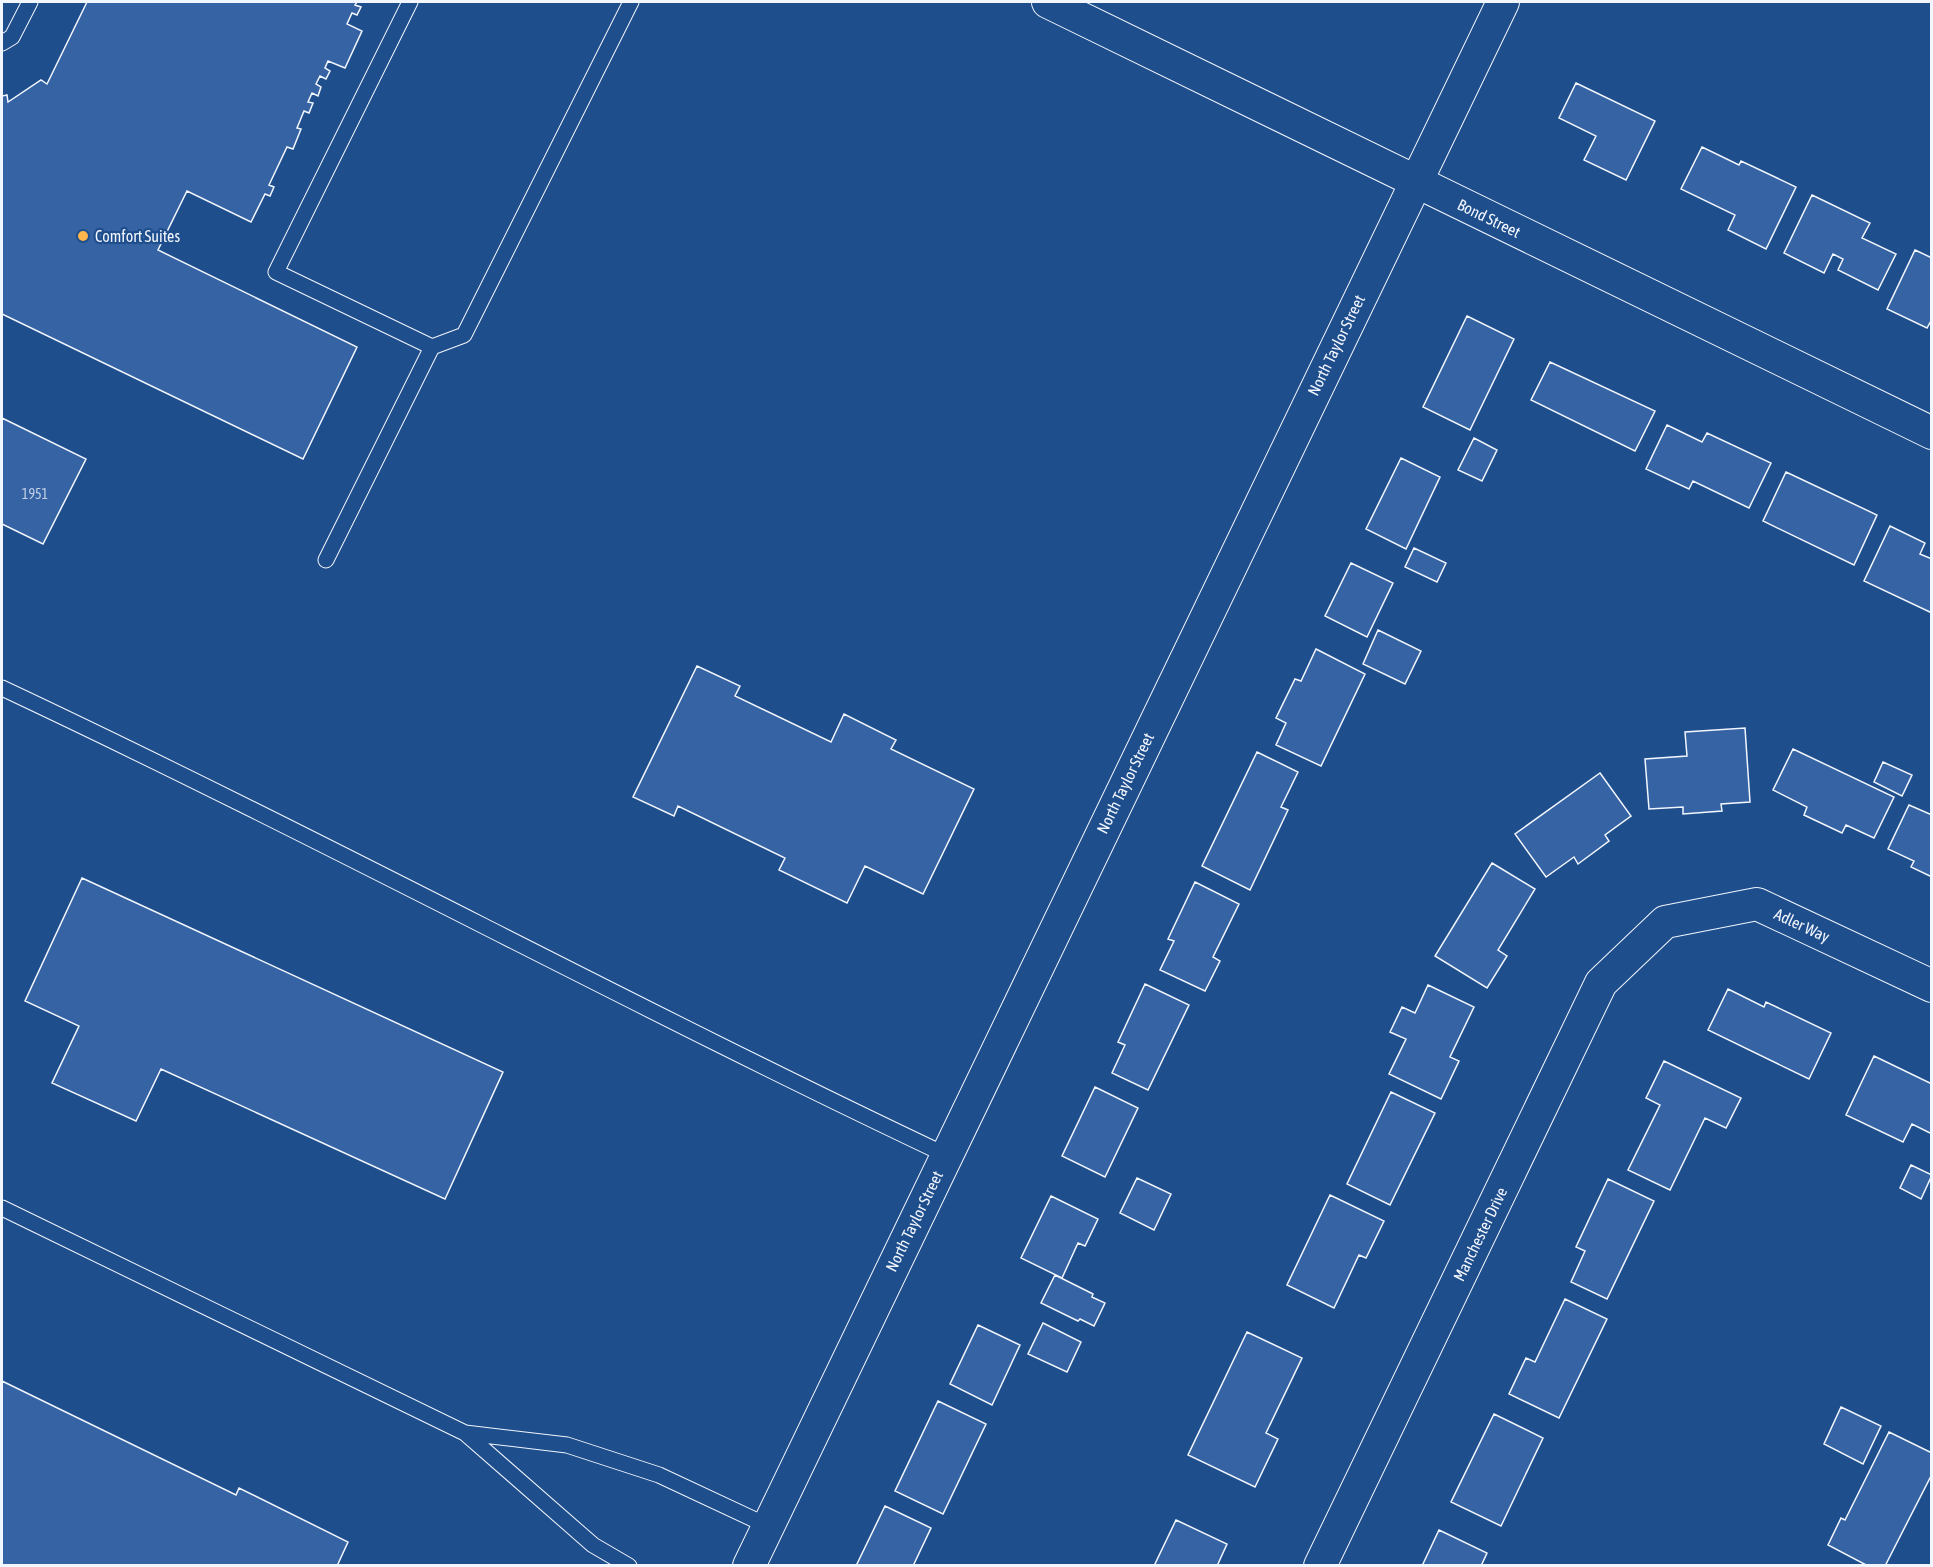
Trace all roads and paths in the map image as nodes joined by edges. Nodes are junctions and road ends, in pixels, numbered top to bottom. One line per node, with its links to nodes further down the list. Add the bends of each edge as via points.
1 (30, 2): 6 (lane, via 12,37)
2 (410, 2): 8 (lane, via 276,272)
3 (632, 2): 8 (lane, via 464,335)
4 (1048, 2): 7 (street, Bond Street)
5 (1503, 2): 7 (street, North Taylor Street)
6 (2, 43)
7 (1415, 182): 9 (street, Bond Street); 14 (street, North Taylor Street)
8 (432, 347): 10 (lane)
9 (1932, 433)
10 (326, 560)
11 (2, 688): 14 (lane)
12 (1665, 922): 13 (street, Adler Way, via 1757,904); 20 (street, Manchester Drive, via 1601,983)
13 (1932, 986)
14 (946, 1155): 17 (street, North Taylor Street)
15 (2, 1208): 16 (lane)
16 (465, 1433): 17 (lane, via 567,1445 659,1475); 18 (lane, via 593,1545)
17 (768, 1526): 19 (street, North Taylor Street)
18 (629, 1566)
19 (749, 1566)
20 (1320, 1566)

